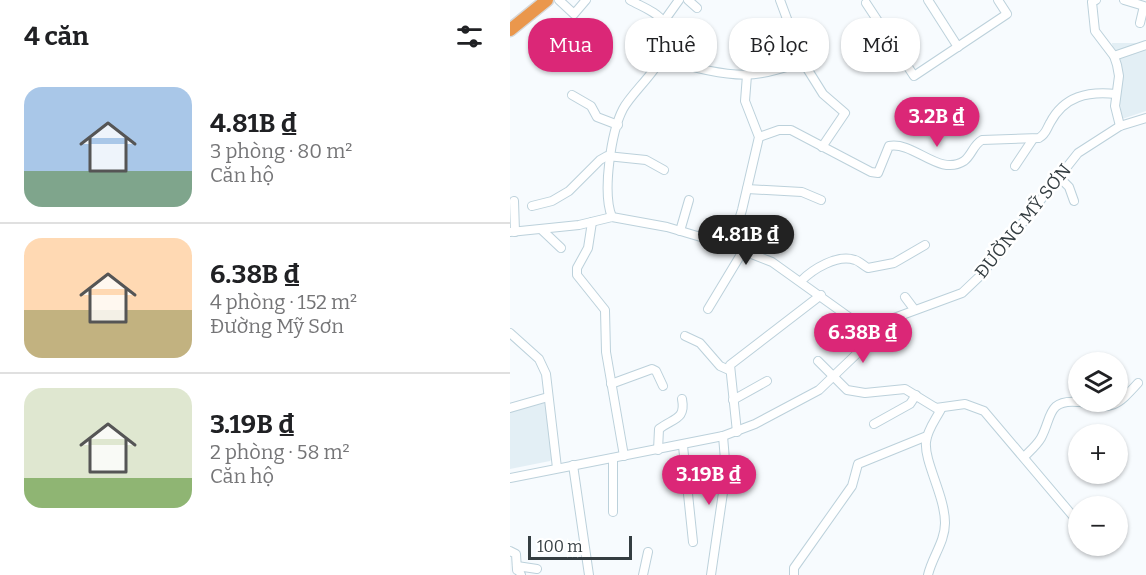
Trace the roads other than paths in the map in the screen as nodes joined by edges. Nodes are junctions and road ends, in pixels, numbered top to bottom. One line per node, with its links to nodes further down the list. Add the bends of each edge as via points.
1 (547, 0): 18 (highway)
2 (559, 0): 3 (street, via 574,14)
3 (586, 0)
4 (630, 0): 14 (street)
5 (679, 0): 15 (street)
6 (688, 0): 13 (street)
7 (780, 0): 16 (street)
8 (928, 0): 20 (street)
9 (998, 0): 20 (street, via 1007,14)
10 (1096, 0): 21 (street, via 1092,2 1094,27)
11 (1124, 0): 17 (street, via 1144,6)
12 (866, 3): 20 (street, via 914,76)
13 (697, 8)
14 (659, 18)
15 (666, 18)
16 (787, 18)
17 (1140, 23)
18 (511, 27)
19 (1146, 45): 21 (street)
20 (958, 47)
21 (1114, 56): 27 (street, via 1119,76)
22 (717, 71): 26 (street)
23 (652, 72): 30 (street, via 627,102)
24 (767, 72): 26 (street)
25 (809, 72): 34 (street, via 823,94 845,113)
26 (747, 75): 32 (street, via 746,107)
27 (1116, 94): 31 (street); 33 (street, via 1103,92 1073,98 1059,109 1044,136)
28 (572, 95): 30 (street, via 591,106 597,117)
29 (1146, 120): 31 (street, ĐƯỜNG MỸ SƠN)
30 (618, 125): 35 (street)
31 (1120, 126): 38 (street, ĐƯỜNG MỸ SƠN, via 1078,153)
32 (759, 137): 34 (street, via 791,130); 39 (street)
33 (1033, 139): 34 (street, via 982,140 963,162 950,164 937,163 910,147 891,145 886,148 878,173); 36 (street)
34 (822, 147)
35 (612, 156): 37 (street, via 646,160); 44 (street, via 600,160 569,191); 45 (street, via 607,194)
36 (1015, 166)
37 (664, 171)
38 (1058, 176): 43 (street, via 1072,191); 58 (street, ĐƯỜNG MỸ SƠN, via 972,284 950,299)
39 (747, 189): 41 (street, via 795,191); 51 (street)
40 (689, 200): 48 (street)
41 (821, 200)
42 (514, 201): 49 (street)
43 (1074, 201)
44 (532, 206)
45 (612, 216): 46 (street); 48 (street)
46 (592, 222): 47 (street); 67 (street, via 588,248 576,271 605,310)
47 (542, 230): 49 (street); 52 (street)
48 (680, 231): 51 (street)
49 (513, 232)
50 (925, 244): 54 (street, via 894,263 868,268 855,259 834,261 811,270)
51 (731, 246): 53 (street)
52 (561, 248)
53 (743, 251): 54 (street, via 772,262); 57 (street)
54 (801, 281): 55 (street)
55 (821, 295): 60 (street); 63 (street, via 733,362)
56 (905, 297): 58 (street)
57 (708, 309)
58 (914, 309): 60 (street, ĐƯỜNG MỸ SƠN, via 894,318)
59 (510, 333): 71 (street, via 542,363)
60 (874, 335): 64 (street, ĐƯỜNG MỸ SƠN)
61 (685, 336): 63 (street, via 700,343 720,366)
62 (818, 361): 64 (street)
63 (729, 370): 73 (street)
64 (832, 378): 70 (street, via 852,392 900,388); 78 (street, ĐƯỜNG MỸ SƠN, via 804,400)
65 (766, 381): 73 (street)
66 (1138, 383): 69 (street)
67 (611, 384): 68 (street, via 652,369); 83 (street)
68 (663, 386)
69 (1128, 394)
70 (916, 395): 76 (street); 77 (street, via 910,404)
71 (548, 397): 75 (street); 87 (street)
72 (682, 399): 82 (street, via 681,417 658,429)
73 (733, 400): 78 (street)
74 (1068, 403): 84 (street, via 1052,410 1040,440)
75 (510, 408)
76 (941, 409): 80 (street); 84 (street, via 965,404 984,411)
77 (874, 424)
78 (737, 432): 79 (street, ĐƯỜNG MỸ SƠN)
79 (723, 436): 81 (street, ĐƯỜNG MỸ SƠN); 100 (street, via 726,472)
80 (927, 436): 101 (street, via 858,464 852,486 794,568); 102 (street, via 926,453 942,498 945,523)
81 (683, 446): 82 (street, ĐƯỜNG MỸ SƠN); 91 (street)
82 (658, 450): 83 (street, ĐƯỜNG MỸ SƠN)
83 (624, 456): 85 (street, ĐƯỜNG MỸ SƠN)
84 (1024, 457): 89 (street)
85 (613, 458): 86 (street, ĐƯỜNG MỸ SƠN); 90 (street)
86 (573, 465): 87 (street, ĐƯỜNG MỸ SƠN); 98 (street)
87 (557, 468): 88 (street, ĐƯỜNG MỸ SƠN)
88 (510, 478)
89 (1068, 510)
90 (613, 512)
91 (693, 542)
92 (510, 551): 94 (street, via 516,554)
93 (648, 552): 99 (street)
94 (517, 566): 95 (street); 96 (street); 97 (street)
95 (537, 569)
96 (516, 575)
97 (521, 575)
98 (589, 575)
99 (643, 575)
100 (711, 575)
101 (794, 575)
102 (928, 575)

